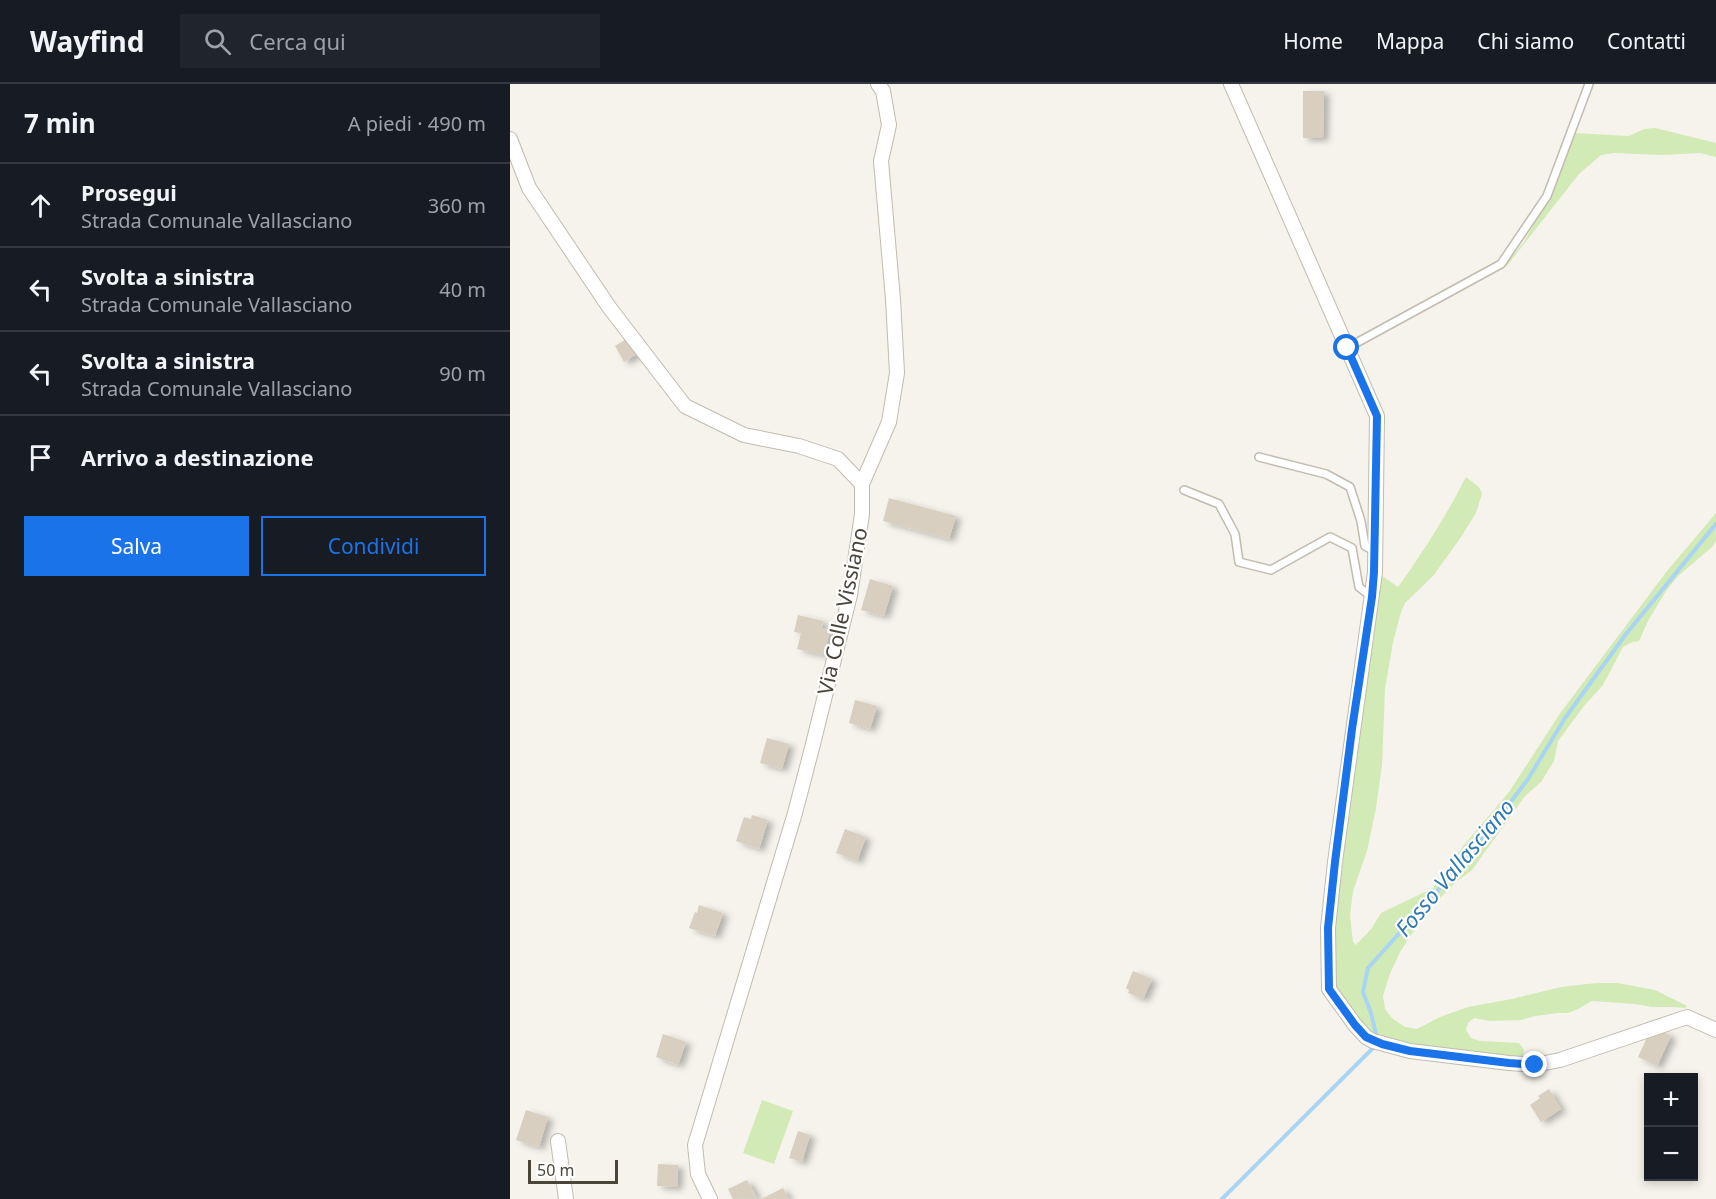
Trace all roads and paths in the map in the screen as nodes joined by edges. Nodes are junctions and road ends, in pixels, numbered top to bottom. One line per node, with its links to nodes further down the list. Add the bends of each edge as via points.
1 (878, 84): 7 (street, via 883,91 889,125 881,160 897,373 889,422)
2 (1230, 84): 5 (street)
3 (1589, 84): 5 (lane, via 1547,196 1501,264)
4 (510, 139): 7 (street, via 529,188 609,307 685,406 744,435 838,459)
5 (1347, 348): 9 (street, via 1377,416)
6 (1259, 457): 9 (lane, via 1326,474 1350,488 1365,546)
7 (862, 484): 14 (street, Via Colle Vissiano, via 862,514 850,595 809,759 695,1145 698,1174)
8 (1184, 490): 10 (lane, via 1219,504 1235,534 1239,562 1271,570 1330,537 1352,548 1359,586)
9 (1375, 551): 10 (street)
10 (1372, 597): 11 (street, via 1328,928 1329,989 1355,1025 1366,1037 1410,1051 1535,1065 1687,1017)
11 (1716, 1030)
12 (558, 1141): 13 (street)
13 (566, 1199)
14 (710, 1199)

